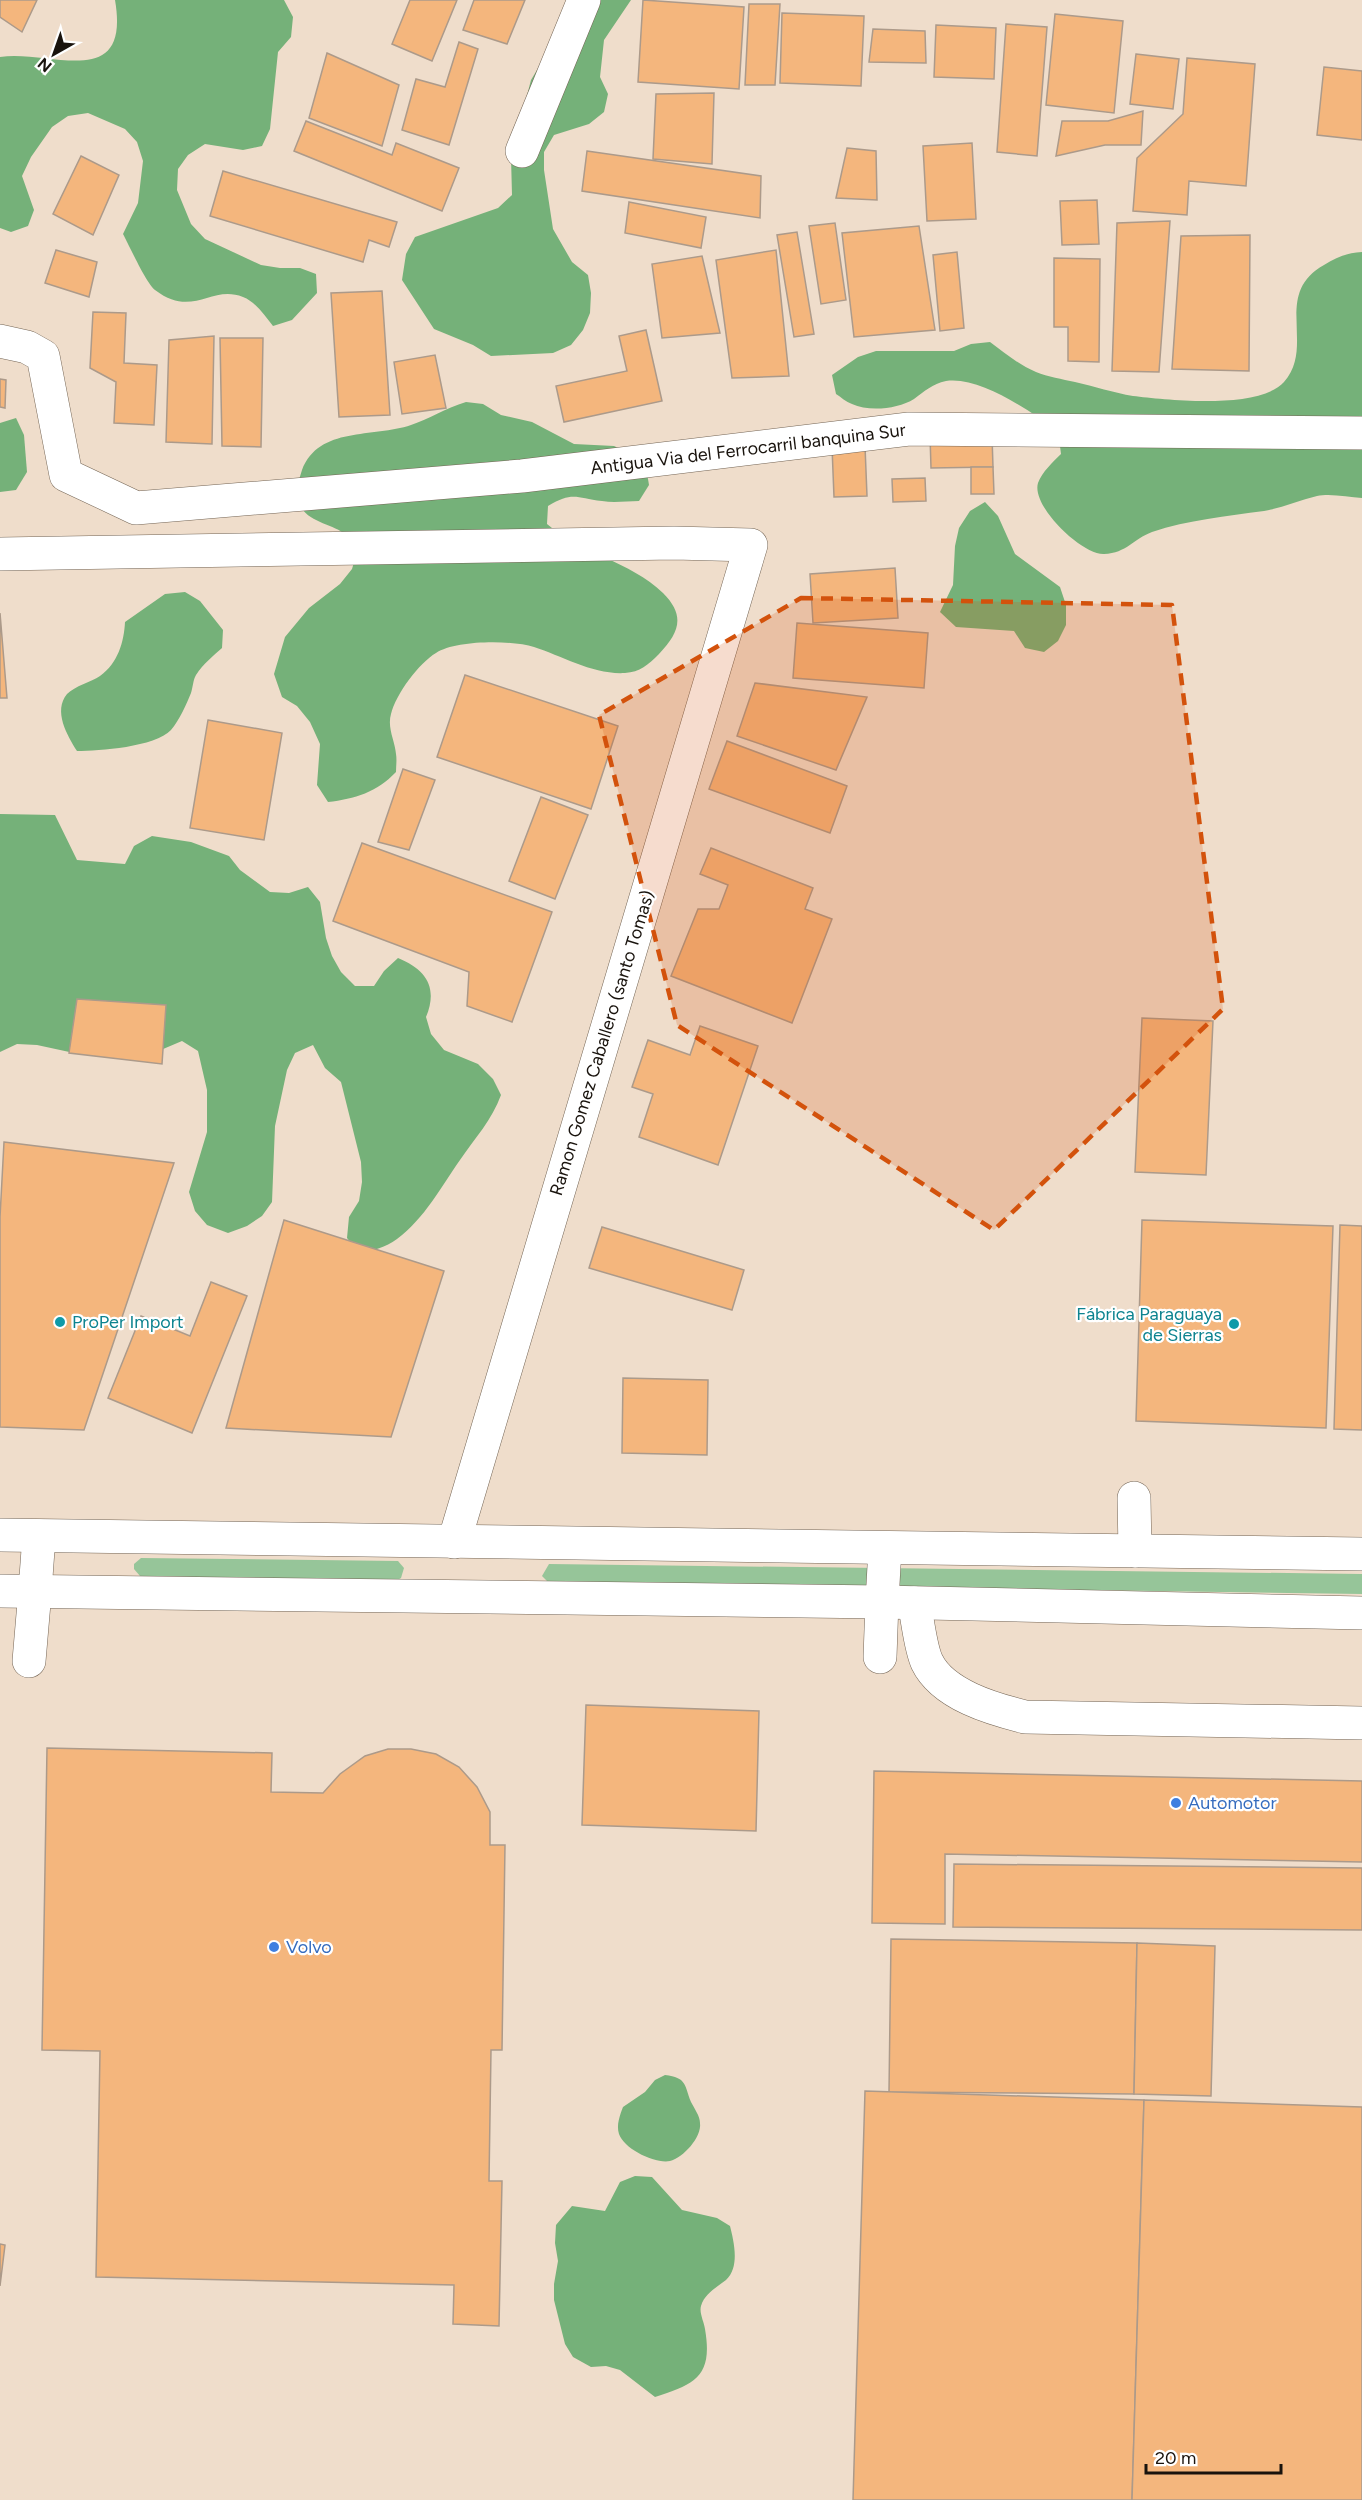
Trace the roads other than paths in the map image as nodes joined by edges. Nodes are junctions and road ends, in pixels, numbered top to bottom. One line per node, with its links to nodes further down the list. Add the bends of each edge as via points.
1 (584, 0): 2 (main road)
2 (522, 151)
3 (0, 341): 4 (main road, Antigua Via del Ferrocarril banquina Sur, via 27,347 43,356 66,475 136,508 522,476 909,429)
4 (1362, 433)
5 (0, 554): 9 (main road, Ramon Gomez Caballero (santo Tomas), via 751,544)
6 (1134, 1498): 11 (main road)
7 (0, 1535): 8 (main road)
8 (39, 1536): 9 (main road); 14 (main road)
9 (454, 1542): 10 (main road)
10 (885, 1548): 11 (main road); 15 (main road)
11 (1135, 1551): 12 (main road)
12 (1362, 1554)
13 (0, 1591): 14 (main road)
14 (35, 1591): 15 (main road); 18 (main road)
15 (898, 1603): 16 (main road); 17 (main road); 19 (main road, via 927,1662 948,1687 985,1707 1025,1717)
16 (1362, 1613)
17 (880, 1658)
18 (29, 1661)
19 (1362, 1723)

